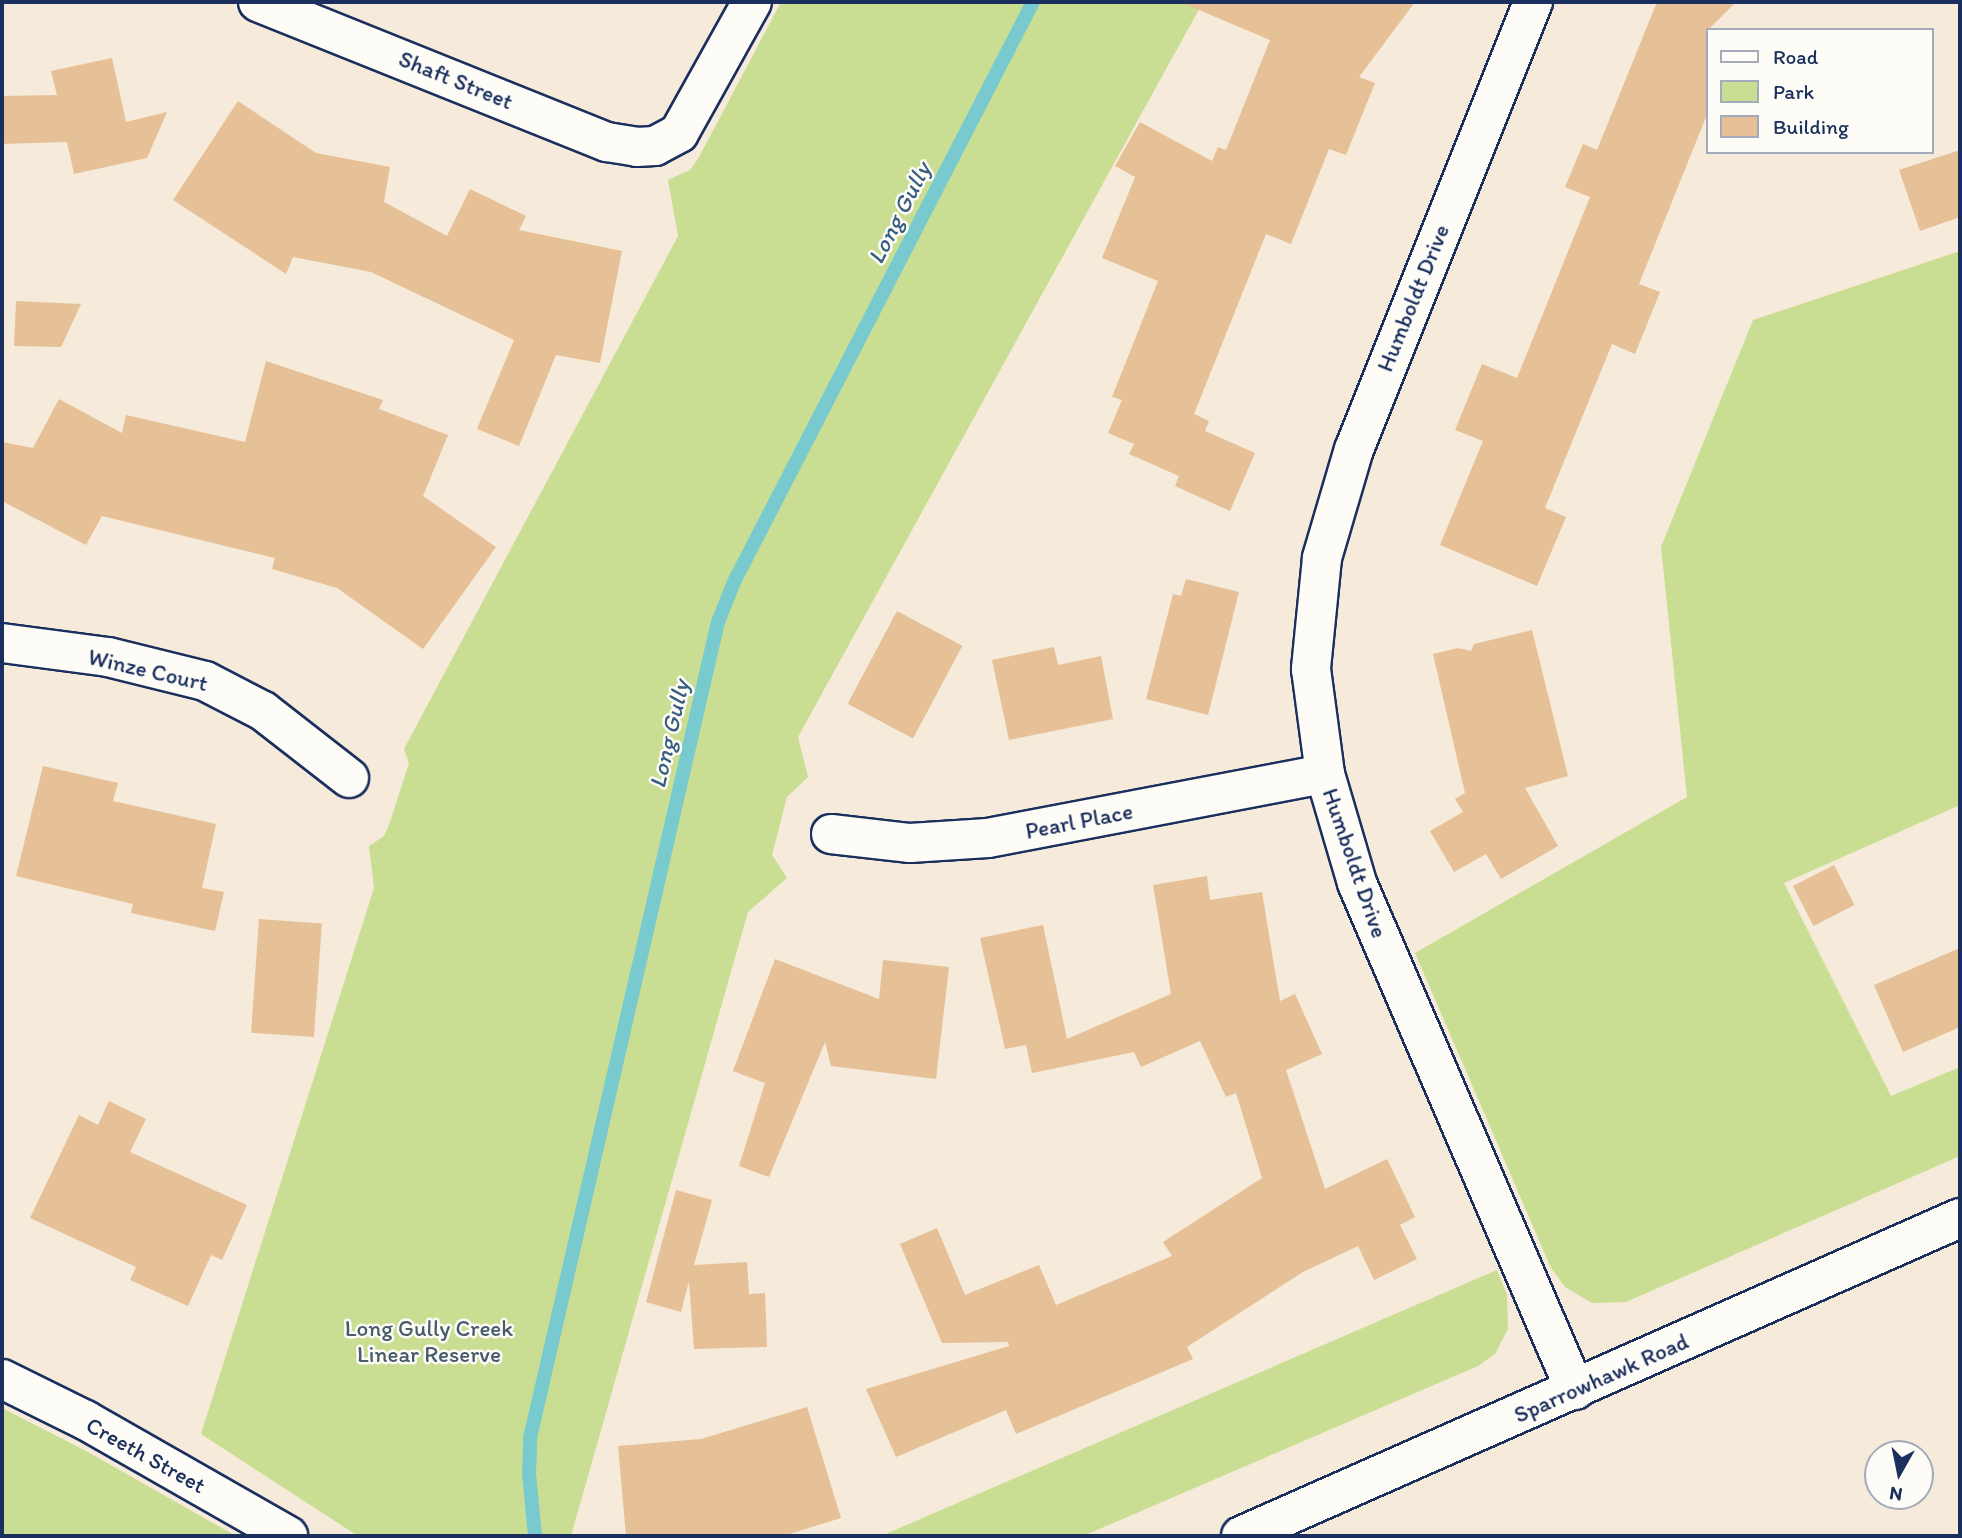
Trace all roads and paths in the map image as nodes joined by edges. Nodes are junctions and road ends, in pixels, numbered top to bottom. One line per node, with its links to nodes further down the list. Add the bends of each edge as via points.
1 (258, 2): 2 (street, Shaft Street, via 607,142 655,146 687,122)
2 (752, 2)
3 (1532, 2): 5 (street, Humboldt Drive, via 1375,393 1337,501 1322,558 1311,669)
4 (2, 643): 6 (street, Winze Court, via 108,657 205,681 263,711)
5 (1325, 774): 7 (street, Pearl Place, via 988,838 911,843); 10 (street, Humboldt Drive, via 1357,883)
6 (349, 778)
7 (831, 834)
8 (1960, 1218): 10 (street, Sparrowhawk Road)
9 (2, 1379): 11 (street, Creeth Street, via 85,1420)
10 (1575, 1390): 12 (street, Sparrowhawk Road)
11 (288, 1536)
12 (1241, 1536)

